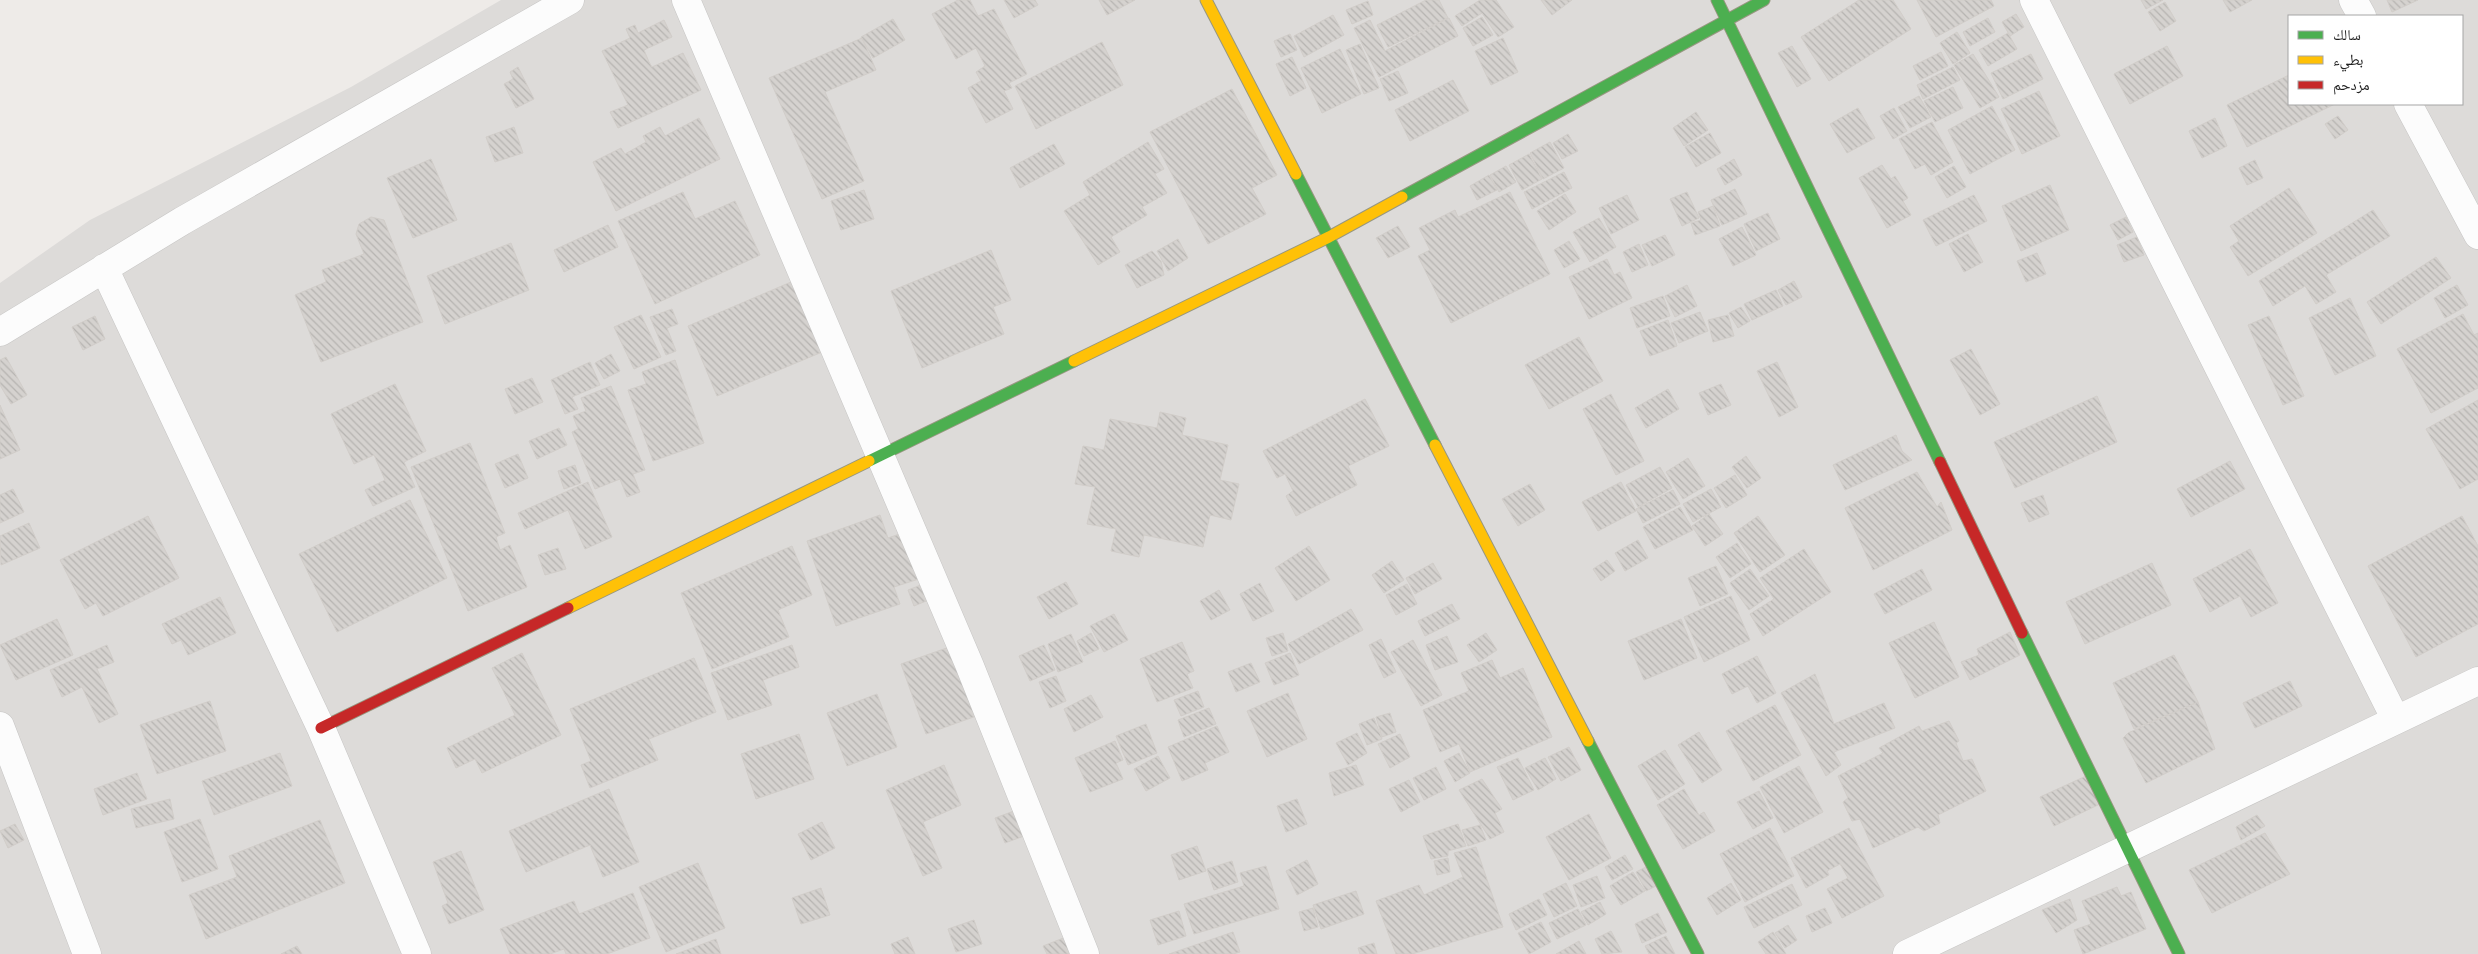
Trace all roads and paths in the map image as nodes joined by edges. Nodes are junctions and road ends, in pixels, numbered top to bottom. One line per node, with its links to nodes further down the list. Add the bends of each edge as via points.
1 (686, 0): 15 (street)
2 (1206, 0): 12 (street)
3 (1717, 0): 9 (street)
4 (1764, 0): 9 (street)
5 (2034, 0): 17 (street)
6 (2353, 0): 8 (street)
7 (561, 2): 13 (street)
8 (2361, 15)
9 (1727, 20): 12 (street); 20 (street)
10 (2409, 105): 11 (street)
11 (2478, 234)
12 (1329, 237): 15 (street); 24 (street)
13 (104, 268): 14 (street); 19 (street)
14 (0, 332)
15 (880, 455): 19 (street); 23 (street, via 969,664)
16 (2478, 681): 17 (street)
17 (2396, 720): 20 (street)
18 (0, 726): 21 (street)
19 (321, 728): 22 (street)
20 (2126, 848): 25 (street); 26 (street)
21 (87, 954)
22 (417, 954)
23 (1085, 954)
24 (1698, 954)
25 (1907, 954)
26 (2180, 954)

